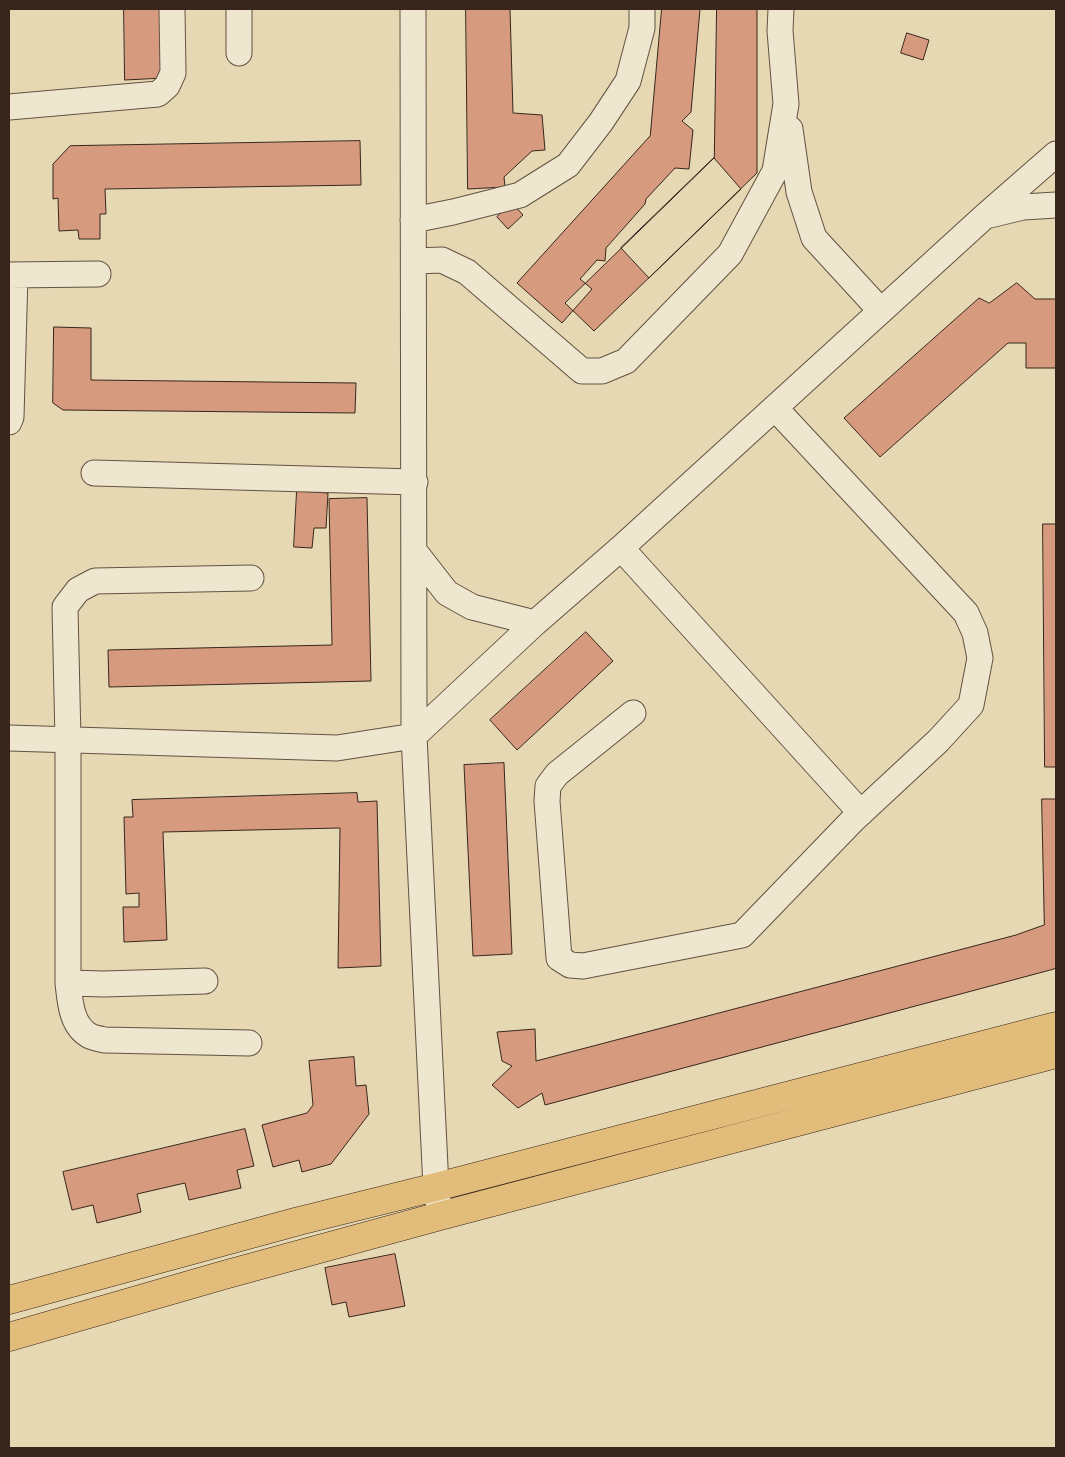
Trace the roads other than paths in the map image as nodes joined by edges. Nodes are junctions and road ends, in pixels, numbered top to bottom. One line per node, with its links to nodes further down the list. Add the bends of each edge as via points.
1 (172, 9): 8 (street, via 173,73 167,86 158,94)
2 (239, 9): 6 (street)
3 (413, 9): 12 (street)
4 (642, 9): 12 (street, via 642,28 628,81 568,165 520,195)
5 (781, 9): 7 (street)
6 (239, 53)
7 (786, 104): 13 (street, via 775,171 730,254 626,361 602,370 582,371 467,272 442,260); 16 (street, via 799,192 814,238)
8 (9, 107)
9 (1056, 154): 11 (street)
10 (1056, 205): 11 (street, via 1023,207)
11 (985, 216): 16 (street)
12 (414, 220): 13 (street)
13 (414, 261): 20 (street)
14 (98, 274): 15 (street)
15 (12, 275): 18 (street)
16 (881, 311): 17 (street)
17 (775, 408): 21 (street); 29 (street, via 966,613 975,633 980,658 971,705 938,741)
18 (9, 422)
19 (94, 473): 20 (street)
20 (415, 482): 22 (street)
21 (621, 548): 24 (street); 29 (street)
22 (414, 552): 24 (street, via 447,593 472,607); 26 (street)
23 (251, 578): 28 (street, via 95,580 78,590 65,606)
24 (535, 623): 26 (street)
25 (633, 713): 29 (street, via 557,774 548,786 559,958 570,965 583,966 742,935)
26 (414, 736): 28 (street, via 337,748); 35 (street)
27 (9, 738): 28 (street)
28 (68, 740): 31 (street)
29 (861, 813)
30 (206, 981): 31 (street)
31 (68, 982): 33 (street, via 70,1006 78,1027 90,1036 105,1040)
32 (1056, 1026): 35 (main road)
33 (249, 1043)
34 (1056, 1054): 36 (main road)
35 (436, 1187): 36 (street); 37 (main road)
36 (440, 1216): 38 (main road)
37 (9, 1300)
38 (9, 1337)

